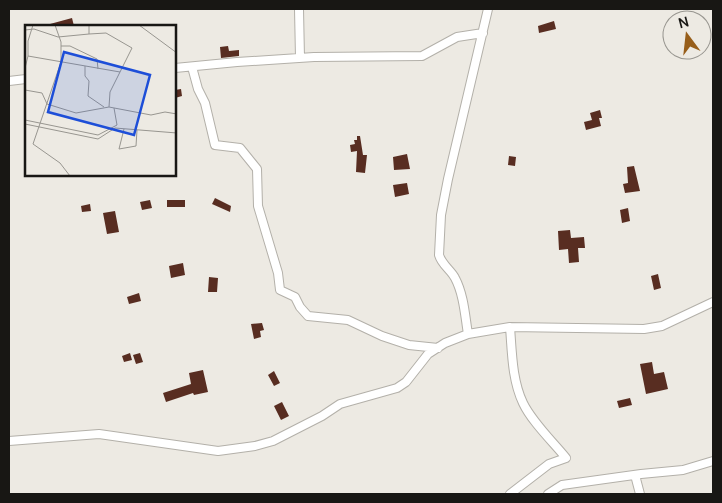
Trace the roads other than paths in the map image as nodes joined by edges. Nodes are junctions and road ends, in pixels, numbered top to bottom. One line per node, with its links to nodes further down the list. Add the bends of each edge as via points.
1 (299, 9): 4 (street)
2 (488, 9): 3 (street)
3 (482, 33): 4 (street, via 457,38 422,56); 11 (street, via 448,179 439,255 460,289)
4 (300, 58): 5 (street)
5 (192, 67): 6 (street); 12 (street, via 215,145 240,148 257,169 258,206 280,290 295,297 308,316 348,320 409,345)
6 (176, 68)
7 (25, 79): 8 (street)
8 (9, 81)
9 (713, 302): 10 (street, via 662,326 644,329)
10 (510, 327): 11 (street); 16 (street, via 513,369 522,402 566,458 549,464)
11 (468, 334): 12 (street)
12 (438, 348): 13 (street, via 428,354 406,382 397,388 340,404 273,441 255,446 218,451 99,434)
13 (9, 441)
14 (713, 461): 15 (street, via 683,470)
15 (635, 475): 17 (street, via 562,485); 18 (street)
16 (510, 494)
17 (548, 494)
18 (640, 494)

